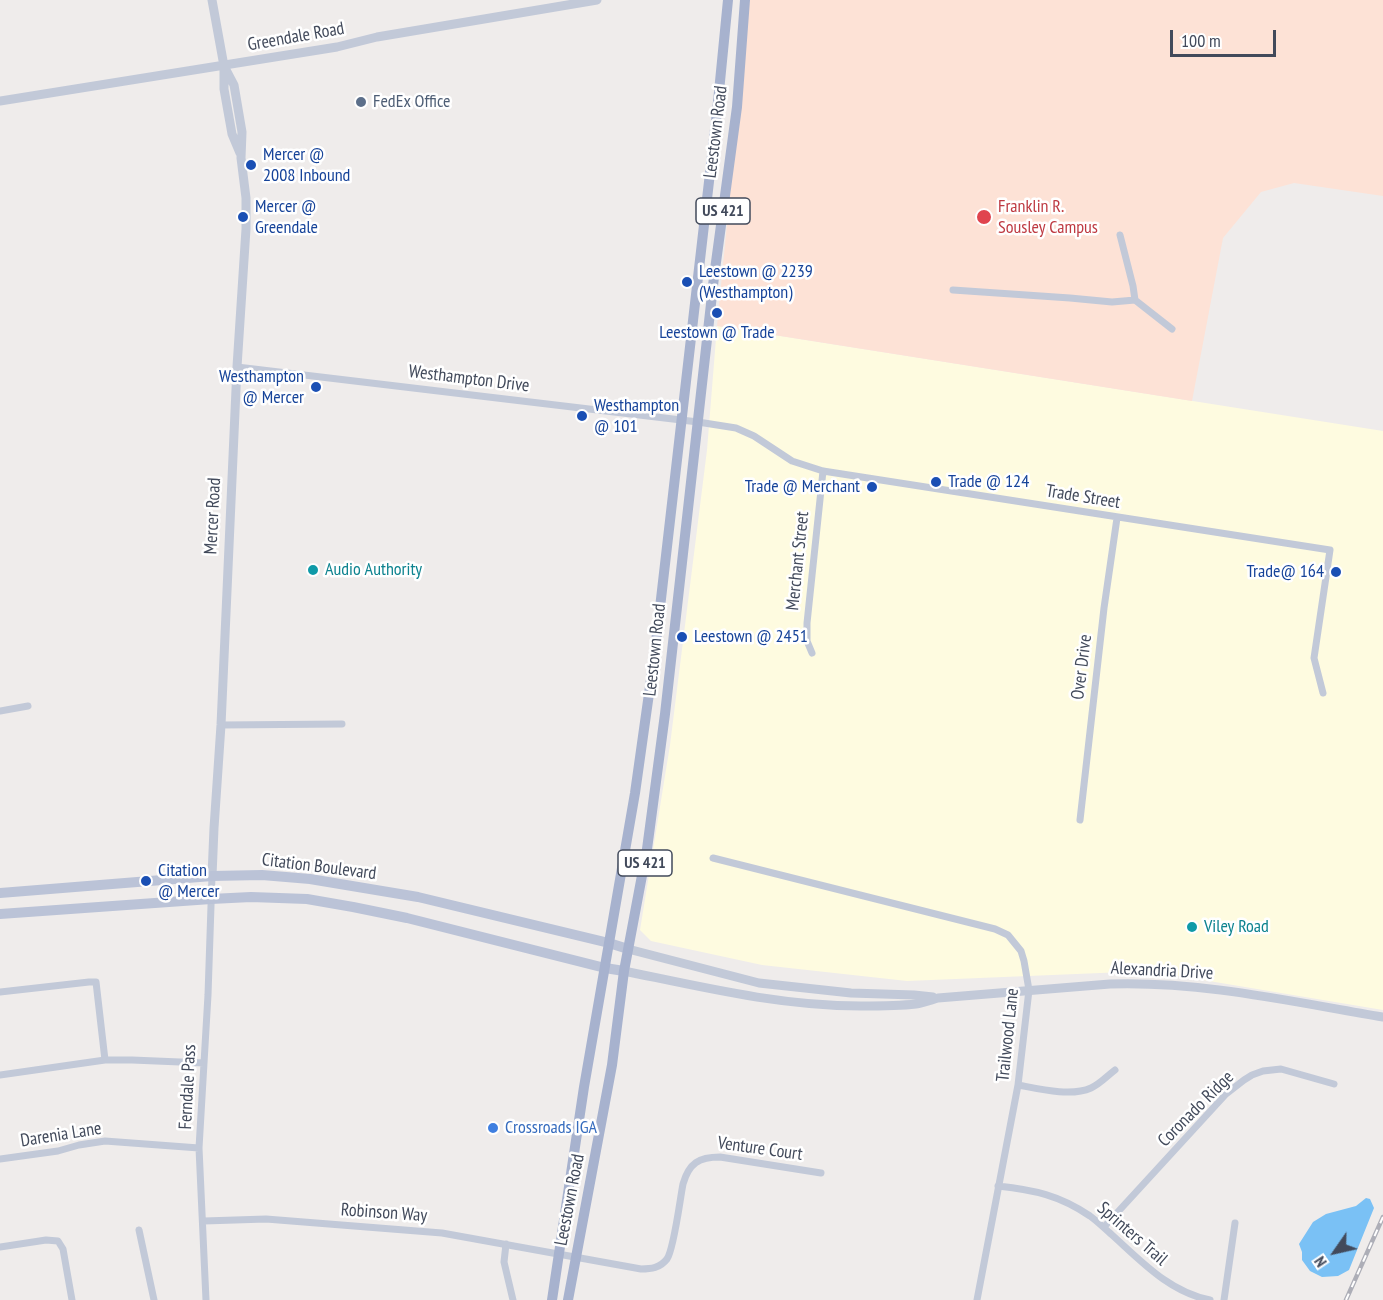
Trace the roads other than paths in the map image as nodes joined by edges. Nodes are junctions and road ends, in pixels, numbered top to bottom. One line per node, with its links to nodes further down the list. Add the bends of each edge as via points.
1 (212, 0): 5 (street, Mercer Road)
2 (597, 0): 5 (street, Greendale Road)
3 (728, 0): 12 (main road, Leestown Road / US 421)
4 (745, 0): 13 (main road, Leestown Road / US 421, via 737,108)
5 (224, 66): 6 (street, Greendale Road); 11 (street, Mercer Road, via 234,85 242,132 246,198)
6 (0, 101)
7 (1119, 235): 9 (street)
8 (952, 290): 9 (street, via 1112,302)
9 (1135, 300): 10 (street)
10 (1172, 329)
11 (237, 367): 12 (street, Westhampton Drive); 21 (street, Mercer Road)
12 (682, 420): 13 (street, Westhampton Drive); 28 (main road, Leestown Road / US 421, via 637,781)
13 (698, 422): 14 (street, Trade Street, via 745,432 792,461); 29 (main road, Leestown Road / US 421, via 649,838)
14 (822, 471): 15 (street, Trade Street); 16 (street, Merchant Street, via 807,623)
15 (1117, 518): 17 (street, Trade Street, via 1330,550 1314,658); 22 (street, Over Drive)
16 (812, 653)
17 (1323, 693)
18 (28, 706): 19 (street)
19 (0, 711)
20 (342, 724): 21 (street)
21 (221, 725): 24 (street, Mercer Road)
22 (1080, 820)
23 (713, 858): 32 (street, Trailwood Lane, via 995,929 1008,935 1021,951)
24 (212, 876): 25 (main road, Citation Boulevard); 26 (street, Ferndale Pass); 28 (main road, Citation Boulevard, via 262,874 367,888)
25 (0, 893)
26 (211, 899): 27 (main road, Citation Boulevard); 30 (main road, Citation Boulevard, via 251,897 353,906); 37 (street, Ferndale Pass)
27 (0, 915)
28 (609, 943): 29 (main road, Citation Boulevard); 30 (main road, Leestown Road / US 421)
29 (628, 949): 31 (main road, Leestown Road / US 421); 34 (street, Alexandria Drive, via 759,983)
30 (605, 968): 31 (main road, Citation Boulevard); 52 (main road, Leestown Road / US 421)
31 (624, 971): 34 (street, Alexandria Drive, via 781,1001 835,1006 917,1004); 53 (main road, Leestown Road / US 421, via 612,1065)
32 (1029, 990): 34 (street, Alexandria Drive); 35 (street, Alexandria Drive, via 1126,983 1187,986); 41 (street, Trailwood Lane)
33 (0, 992): 36 (street, via 96,982)
34 (938, 998)
35 (1383, 1017)
36 (105, 1060): 37 (street); 39 (street)
37 (204, 1063): 42 (street, Ferndale Pass)
38 (1115, 1071): 41 (street, via 1081,1091)
39 (0, 1075)
40 (1334, 1084): 48 (street, Coronado Ridge, via 1281,1069 1263,1071 1244,1080)
41 (1018, 1085): 45 (street, Trailwood Lane)
42 (200, 1148): 43 (street, Darenia Lane, via 105,1141); 46 (street, Ferndale Pass)
43 (0, 1160)
44 (821, 1173): 53 (street, Venture Court, via 708,1157 686,1173 670,1250 661,1264 641,1269)
45 (998, 1186): 48 (street, Sprinters Trail, via 1033,1190 1062,1200); 60 (street, Trailwood Lane)
46 (204, 1221): 50 (street, Robinson Way, via 266,1219 442,1233); 56 (street, Ferndale Pass)
47 (1235, 1223): 62 (street)
48 (1104, 1227): 61 (street, Sprinters Trail, via 1161,1278 1182,1291)
49 (139, 1230): 55 (street)
50 (506, 1244): 52 (street, Robinson Way); 57 (street, via 504,1262)
51 (0, 1247): 54 (street, via 58,1241 63,1249)
52 (560, 1253): 53 (street, Venture Court); 58 (main road, Leestown Road / US 421)
53 (576, 1256): 59 (main road, Leestown Road / US 421)
54 (72, 1300)
55 (154, 1300)
56 (206, 1300)
57 (513, 1300)
58 (552, 1300)
59 (568, 1300)
60 (977, 1300)
61 (1210, 1300)
62 (1224, 1300)

